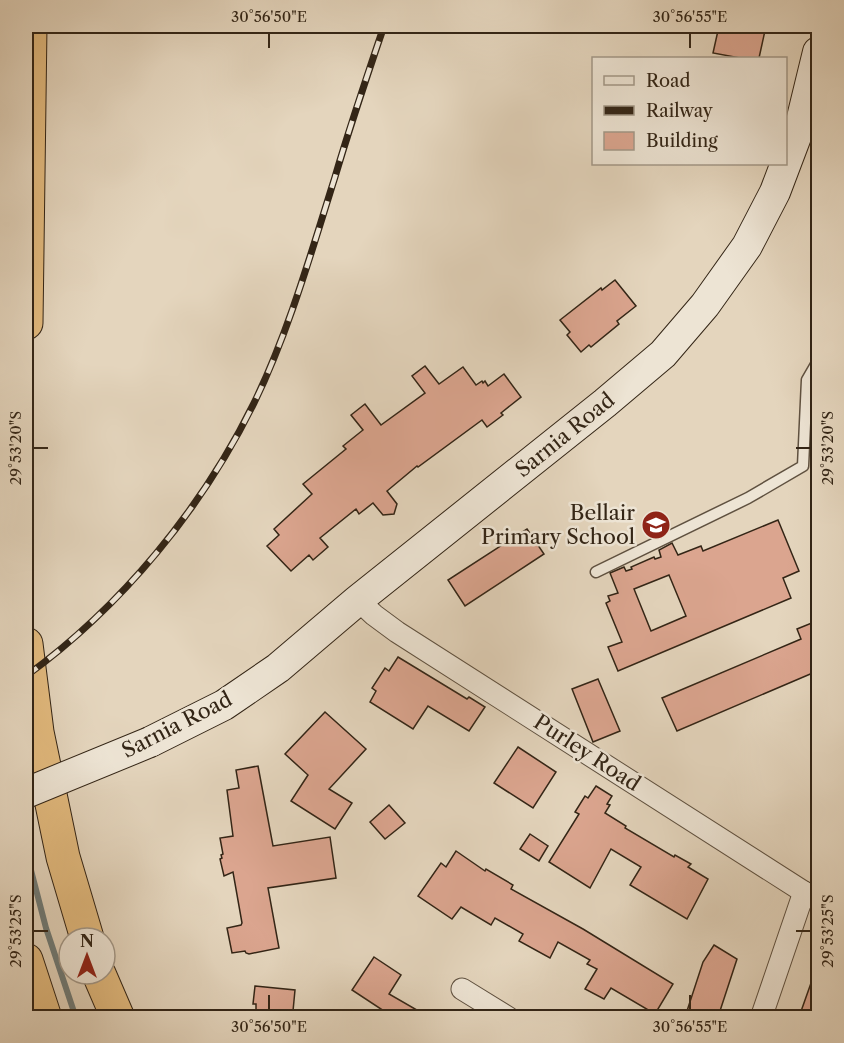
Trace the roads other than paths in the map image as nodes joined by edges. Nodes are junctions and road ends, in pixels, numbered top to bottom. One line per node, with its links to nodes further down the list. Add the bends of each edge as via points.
1 (30, 26): 5 (highway)
2 (818, 62): 3 (main road, Sarnia Road)
3 (787, 160)
4 (785, 165): 8 (main road, Sarnia Road, via 747,246 705,305 663,354)
5 (26, 322)
6 (819, 361): 7 (lane, via 807,380 803,466 748,498)
7 (596, 573)
8 (358, 600): 10 (main road, Sarnia Road, bridge, via 269,674 224,705 150,742); 11 (street, Purley Road, via 397,632)
9 (26, 644): 12 (highway, via 37,732 60,846)
10 (26, 793)
11 (811, 897): 19 (street)
12 (83, 926)
13 (26, 960): 16 (highway)
14 (104, 986): 17 (highway)
15 (462, 989): 18 (street)
16 (45, 1017)
17 (118, 1017)
18 (509, 1017)
19 (761, 1017)

